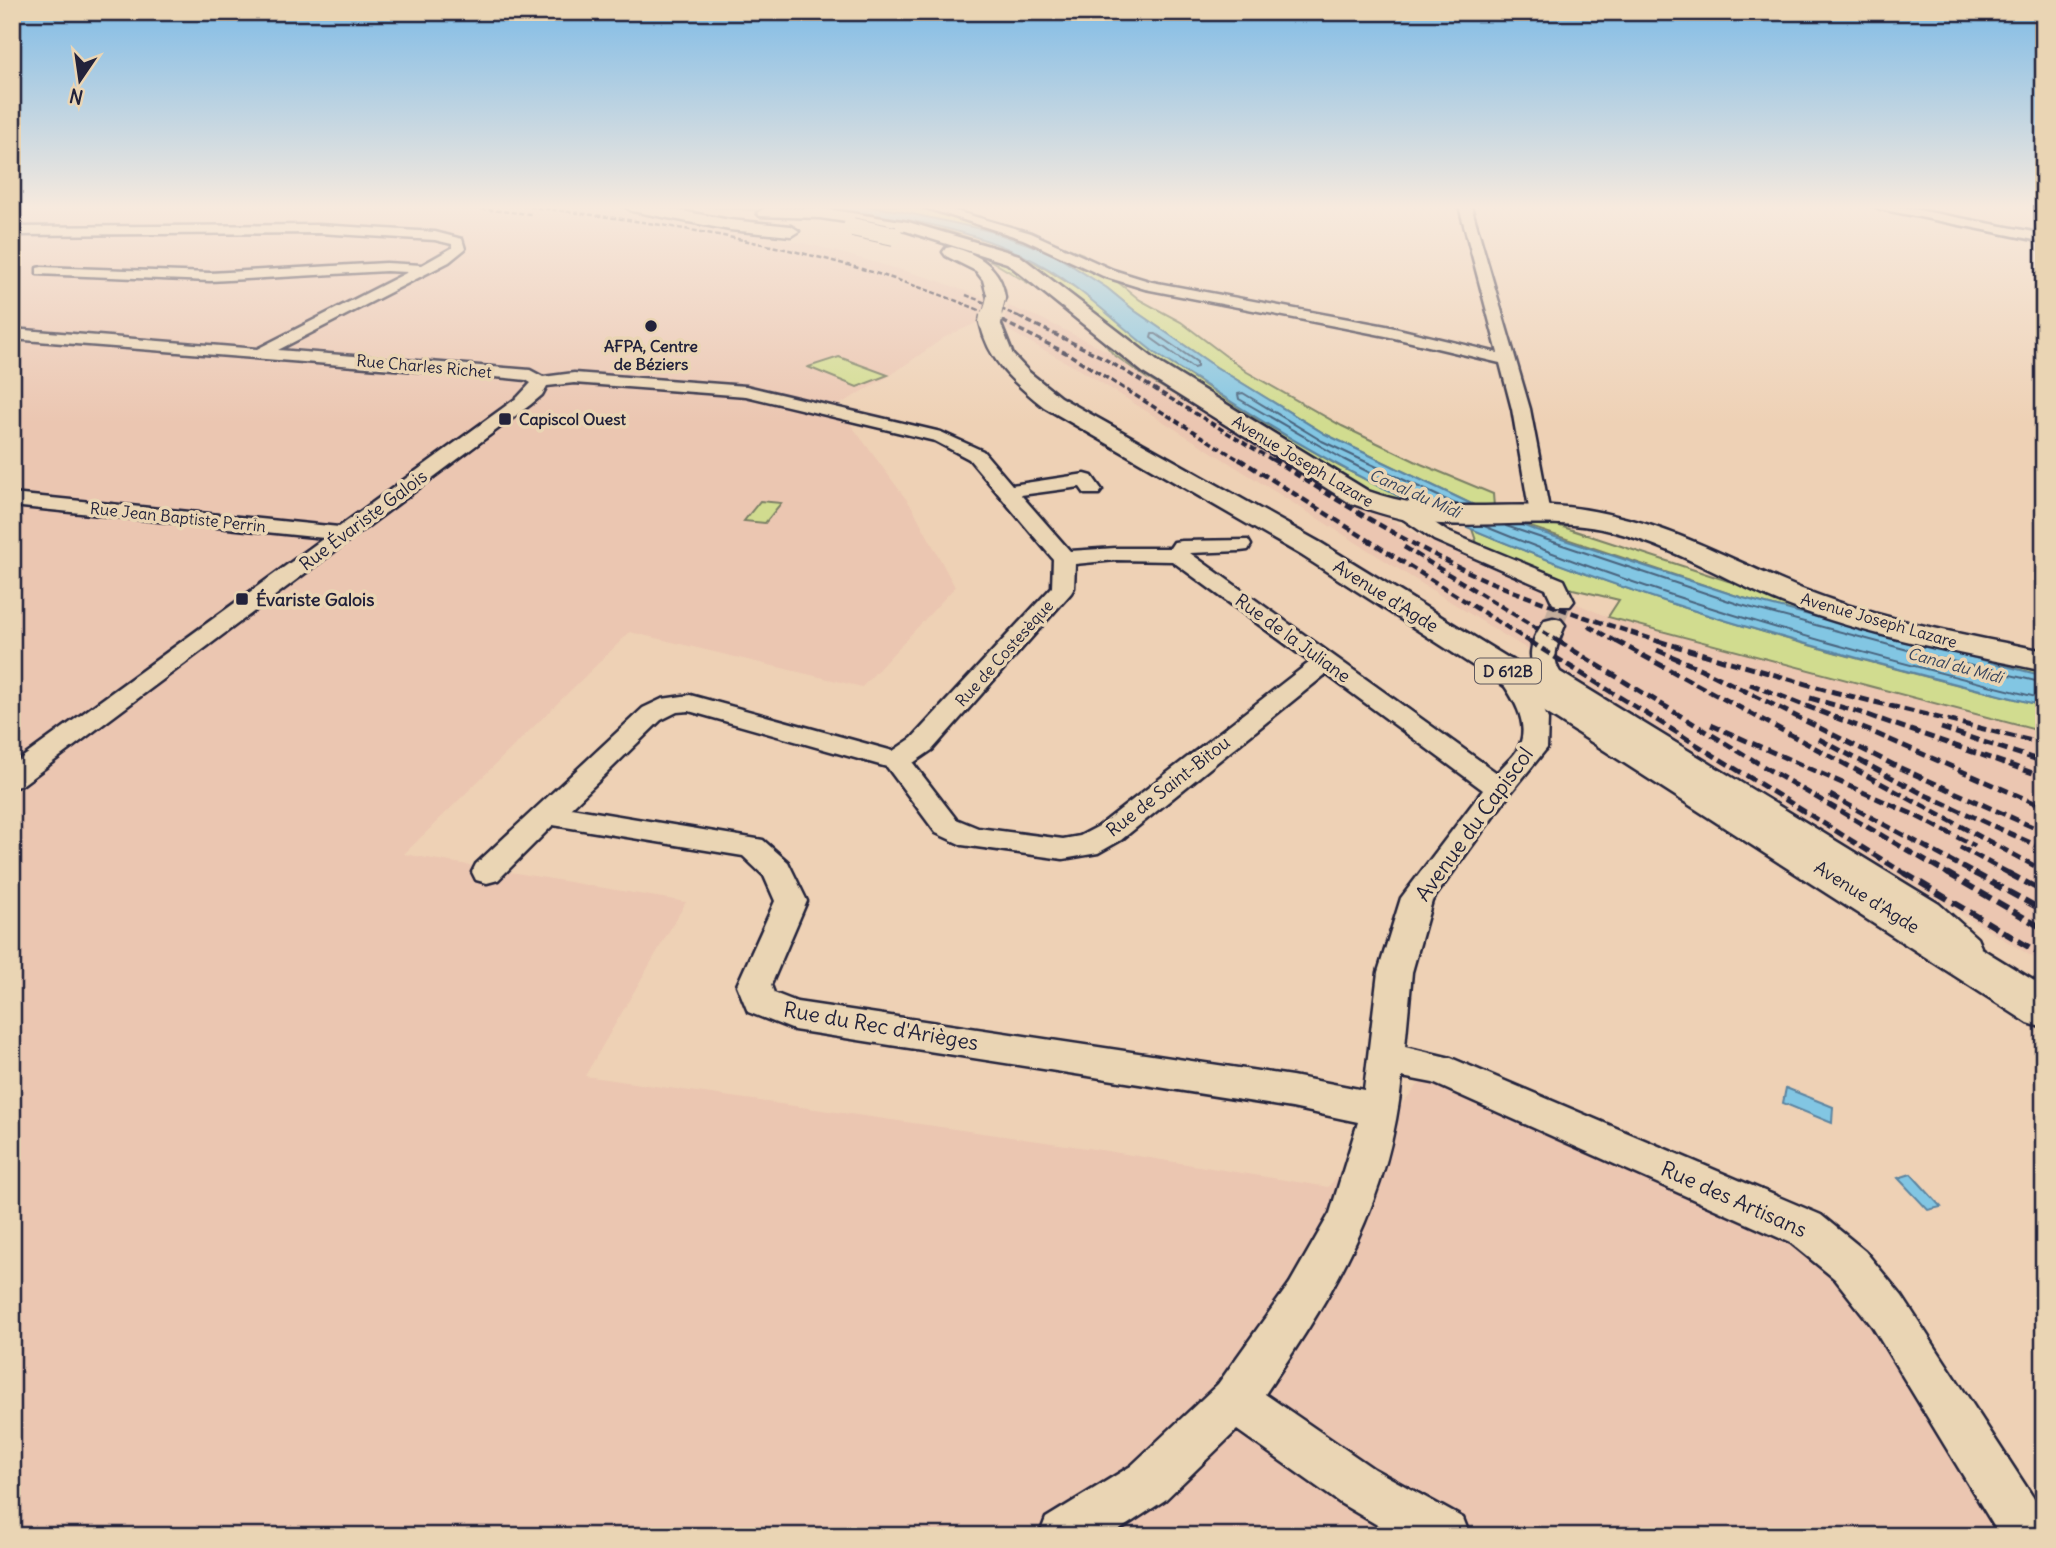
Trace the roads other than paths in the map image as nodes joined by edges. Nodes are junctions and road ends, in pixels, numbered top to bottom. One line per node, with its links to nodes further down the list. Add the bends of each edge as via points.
1 (405, 278): 7 (street)
2 (992, 278): 21 (main road, Avenue d'Agde / D 612B, bridge, via 993,338 1000,355 1052,402 1311,549)
3 (1037, 278): 14 (main road, Avenue Joseph Lazare, via 1153,369 1359,498)
4 (1125, 278): 8 (street)
5 (1484, 278): 8 (street)
6 (12, 334): 7 (street, Rue Charles Richet)
7 (260, 353): 9 (street, Rue Charles Richet, via 530,375)
8 (1506, 360): 13 (street, via 1521,409)
9 (540, 382): 11 (street, Rue Charles Richet, via 573,378 746,391 960,445 976,455); 15 (street, Rue Évariste Galois, via 524,401)
10 (1092, 490): 11 (street, via 1084,480)
11 (1009, 491): 18 (street)
12 (12, 500): 15 (street, Rue Jean Baptiste Perrin)
13 (1531, 514): 14 (main road, Avenue Joseph Lazare); 19 (main road, Avenue Joseph Lazare, via 1591,519 1647,532 1816,605 1917,634)
14 (1421, 516): 27 (street, via 1441,536 1557,603 1540,660 1551,677 1928,912)
15 (344, 534): 23 (street, Rue Évariste Galois)
16 (1240, 545): 17 (street, via 1182,547)
17 (1177, 555): 18 (street); 20 (street, Rue de la Juliane)
18 (1064, 558): 22 (street, Rue de Costesèque, via 1063,588 922,744)
19 (2044, 661)
20 (1326, 662): 22 (street, Rue de Saint-Bitou, via 1110,833 1087,846 1063,849 973,838 946,826); 24 (street, Rue de la Juliane)
21 (1505, 669): 24 (street, Avenue du Capiscol, via 1535,719 1533,748); 27 (main road, Avenue d'Agde / D 612B)
22 (897, 761): 25 (street, via 690,703 671,705 652,714)
23 (12, 779)
24 (1499, 788): 29 (street, Avenue du Capiscol, via 1417,898 1395,972)
25 (550, 815): 26 (street); 30 (street, Rue du Rec d'Arièges, via 752,847 777,870 791,901 754,985 760,1002 794,1016 1292,1092)
26 (487, 872)
27 (2003, 983): 28 (main road, Avenue d'Agde / D 612B)
28 (2044, 1010)
29 (1386, 1059): 30 (street, Avenue du Capiscol); 34 (street, Rue des Artisans, via 1438,1069 1806,1228 1850,1265 1887,1311)
30 (1380, 1110): 31 (street, Avenue du Capiscol, via 1348,1219 1306,1298)
31 (1234, 1400): 32 (street, Avenue du Capiscol, via 1148,1483); 33 (street, via 1357,1486)
32 (1078, 1530)
33 (1445, 1536)
34 (2029, 1536)

